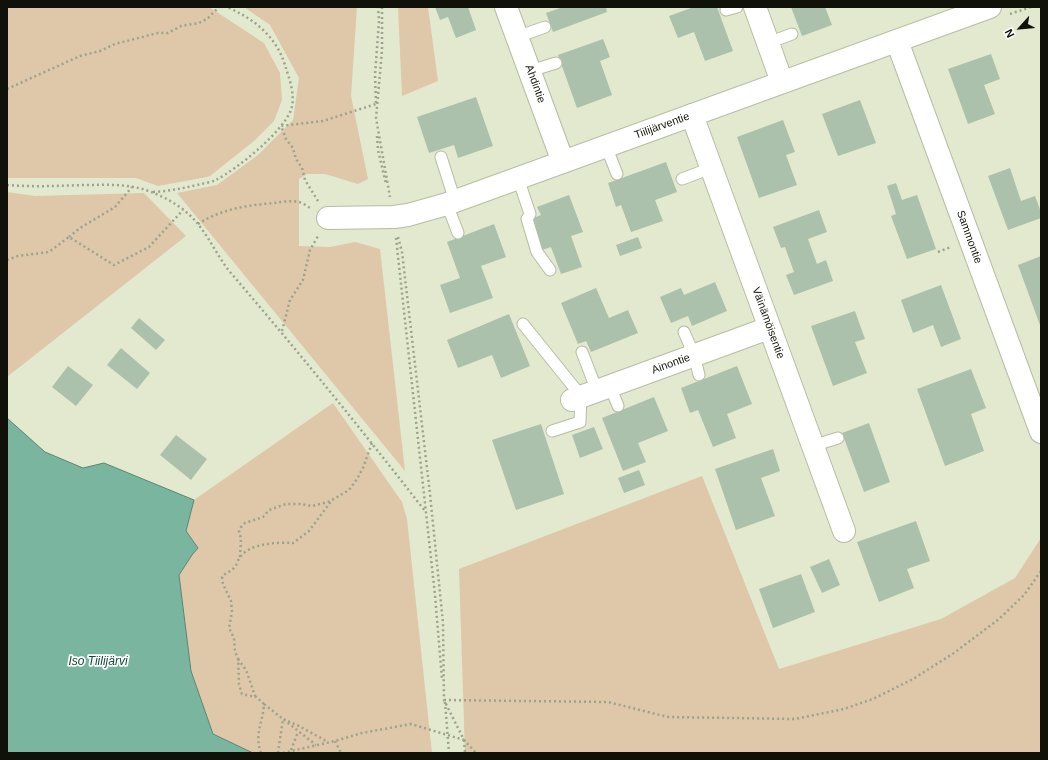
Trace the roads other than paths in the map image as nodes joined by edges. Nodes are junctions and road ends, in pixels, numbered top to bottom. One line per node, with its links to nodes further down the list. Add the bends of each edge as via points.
1 (506, 7): 8 (street, Ahdintie)
2 (738, 7): 5 (lane)
3 (755, 7): 10 (street)
4 (990, 7): 9 (street, Tiilijärventie)
5 (726, 10)
6 (545, 27): 8 (lane)
7 (792, 34): 10 (lane)
8 (518, 37): 12 (street, Ahdintie)
9 (897, 40): 13 (street, Tiilijärventie); 34 (street, Sammontie)
10 (768, 43): 13 (street)
11 (556, 63): 12 (lane)
12 (530, 71): 17 (street, Ahdintie)
13 (782, 82): 14 (street, Tiilijärventie)
14 (692, 115): 15 (street, Tiilijärventie); 18 (street, Väinämöisentie)
15 (606, 146): 17 (street, Tiilijärventie); 19 (lane)
16 (440, 157): 22 (lane)
17 (563, 162): 20 (street, Tiilijärventie)
18 (711, 168): 21 (lane); 27 (street, Väinämöisentie)
19 (617, 174)
20 (518, 178): 22 (street, Tiilijärventie); 25 (lane, via 530,214 527,219 537,252)
21 (682, 179)
22 (451, 203): 23 (street, Tiilijärventie, via 394,217); 24 (lane)
23 (328, 218)
24 (458, 233)
25 (550, 270)
26 (523, 324): 31 (lane)
27 (769, 328): 30 (street, Ainontie); 36 (street, Väinämöisentie)
28 (684, 332): 30 (lane)
29 (582, 352): 31 (lane)
30 (697, 365): 31 (street, Ainontie)
31 (590, 393): 32 (lane); 33 (lane, via 580,422)
32 (618, 406)
33 (552, 431)
34 (1041, 432)
35 (838, 438): 36 (lane)
36 (812, 446): 37 (street, Väinämöisentie)
37 (844, 532)

